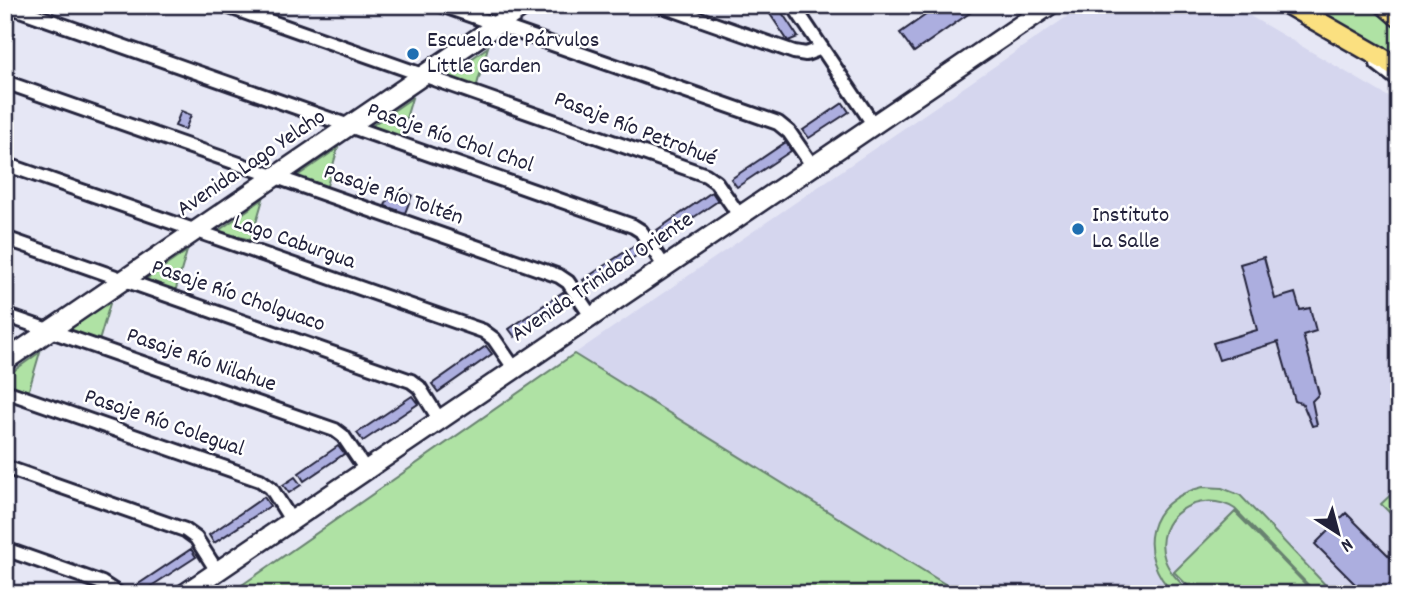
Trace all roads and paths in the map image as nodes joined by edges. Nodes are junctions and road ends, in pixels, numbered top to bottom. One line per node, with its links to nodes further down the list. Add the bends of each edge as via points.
1 (6, 5): 20 (street, Pasaje Río Chol Chol)
2 (224, 5): 16 (street, Pasaje Río Petrohué)
3 (441, 5): 12 (street)
4 (526, 5): 12 (street, Avenida Lago Yelcho)
5 (660, 5): 14 (street, via 794,52 812,53)
6 (793, 5): 14 (street)
7 (1050, 5): 19 (street, Avenida Trinidad Oriente)
8 (1289, 5): 10 (main road)
9 (1385, 5): 11 (main road)
10 (1312, 13): 13 (main road)
11 (1399, 17)
12 (499, 25): 16 (street, Avenida Lago Yelcho); 22 (street, via 778,123)
13 (1353, 43): 15 (main road); 17 (street)
14 (822, 48): 19 (street)
15 (1399, 68)
16 (424, 76): 20 (street, Avenida Lago Yelcho); 24 (street, Pasaje Río Petrohué, via 710,177)
17 (1399, 81)
18 (5, 82): 23 (street, Pasaje Río Toltén)
19 (873, 124): 22 (street, Avenida Trinidad Oriente)
20 (351, 126): 23 (street, Avenida Lago Yelcho); 27 (street, Pasaje Río Chol Chol, via 633,226)
21 (5, 164): 25 (street, Lago Caburgua)
22 (812, 165): 24 (street, Avenida Trinidad Oriente)
23 (276, 177): 25 (street, Avenida Lago Yelcho); 30 (street, Pasaje Río Toltén, via 559,276)
24 (739, 215): 27 (street, Avenida Trinidad Oriente)
25 (197, 231): 28 (street, Avenida Lago Yelcho); 33 (street, Lago Caburgua, via 483,331)
26 (5, 238): 28 (street, Pasaje Río Cholguaco)
27 (664, 266): 30 (street, Avenida Trinidad Oriente)
28 (125, 280): 31 (street, Avenida Lago Yelcho); 35 (street, Pasaje Río Cholguaco, via 406,379 419,387)
29 (5, 315): 31 (street, Pasaje Río Nilahue)
30 (590, 316): 33 (street, Avenida Trinidad Oriente)
31 (51, 331): 32 (street, Avenida Lago Yelcho); 37 (street, Pasaje Río Nilahue, via 335,430)
32 (5, 362)
33 (514, 368): 35 (street, Avenida Trinidad Oriente)
34 (5, 391): 38 (street, Pasaje Río Colegual, via 260,480 271,488)
35 (439, 419): 37 (street, Avenida Trinidad Oriente)
36 (5, 467): 40 (street, via 185,530 196,538)
37 (366, 470): 38 (street, Avenida Trinidad Oriente)
38 (291, 520): 40 (street, Avenida Trinidad Oriente)
39 (5, 549): 41 (street, via 102,583)
40 (217, 571): 42 (street, Avenida Trinidad Oriente)
41 (119, 594)
42 (184, 594)

